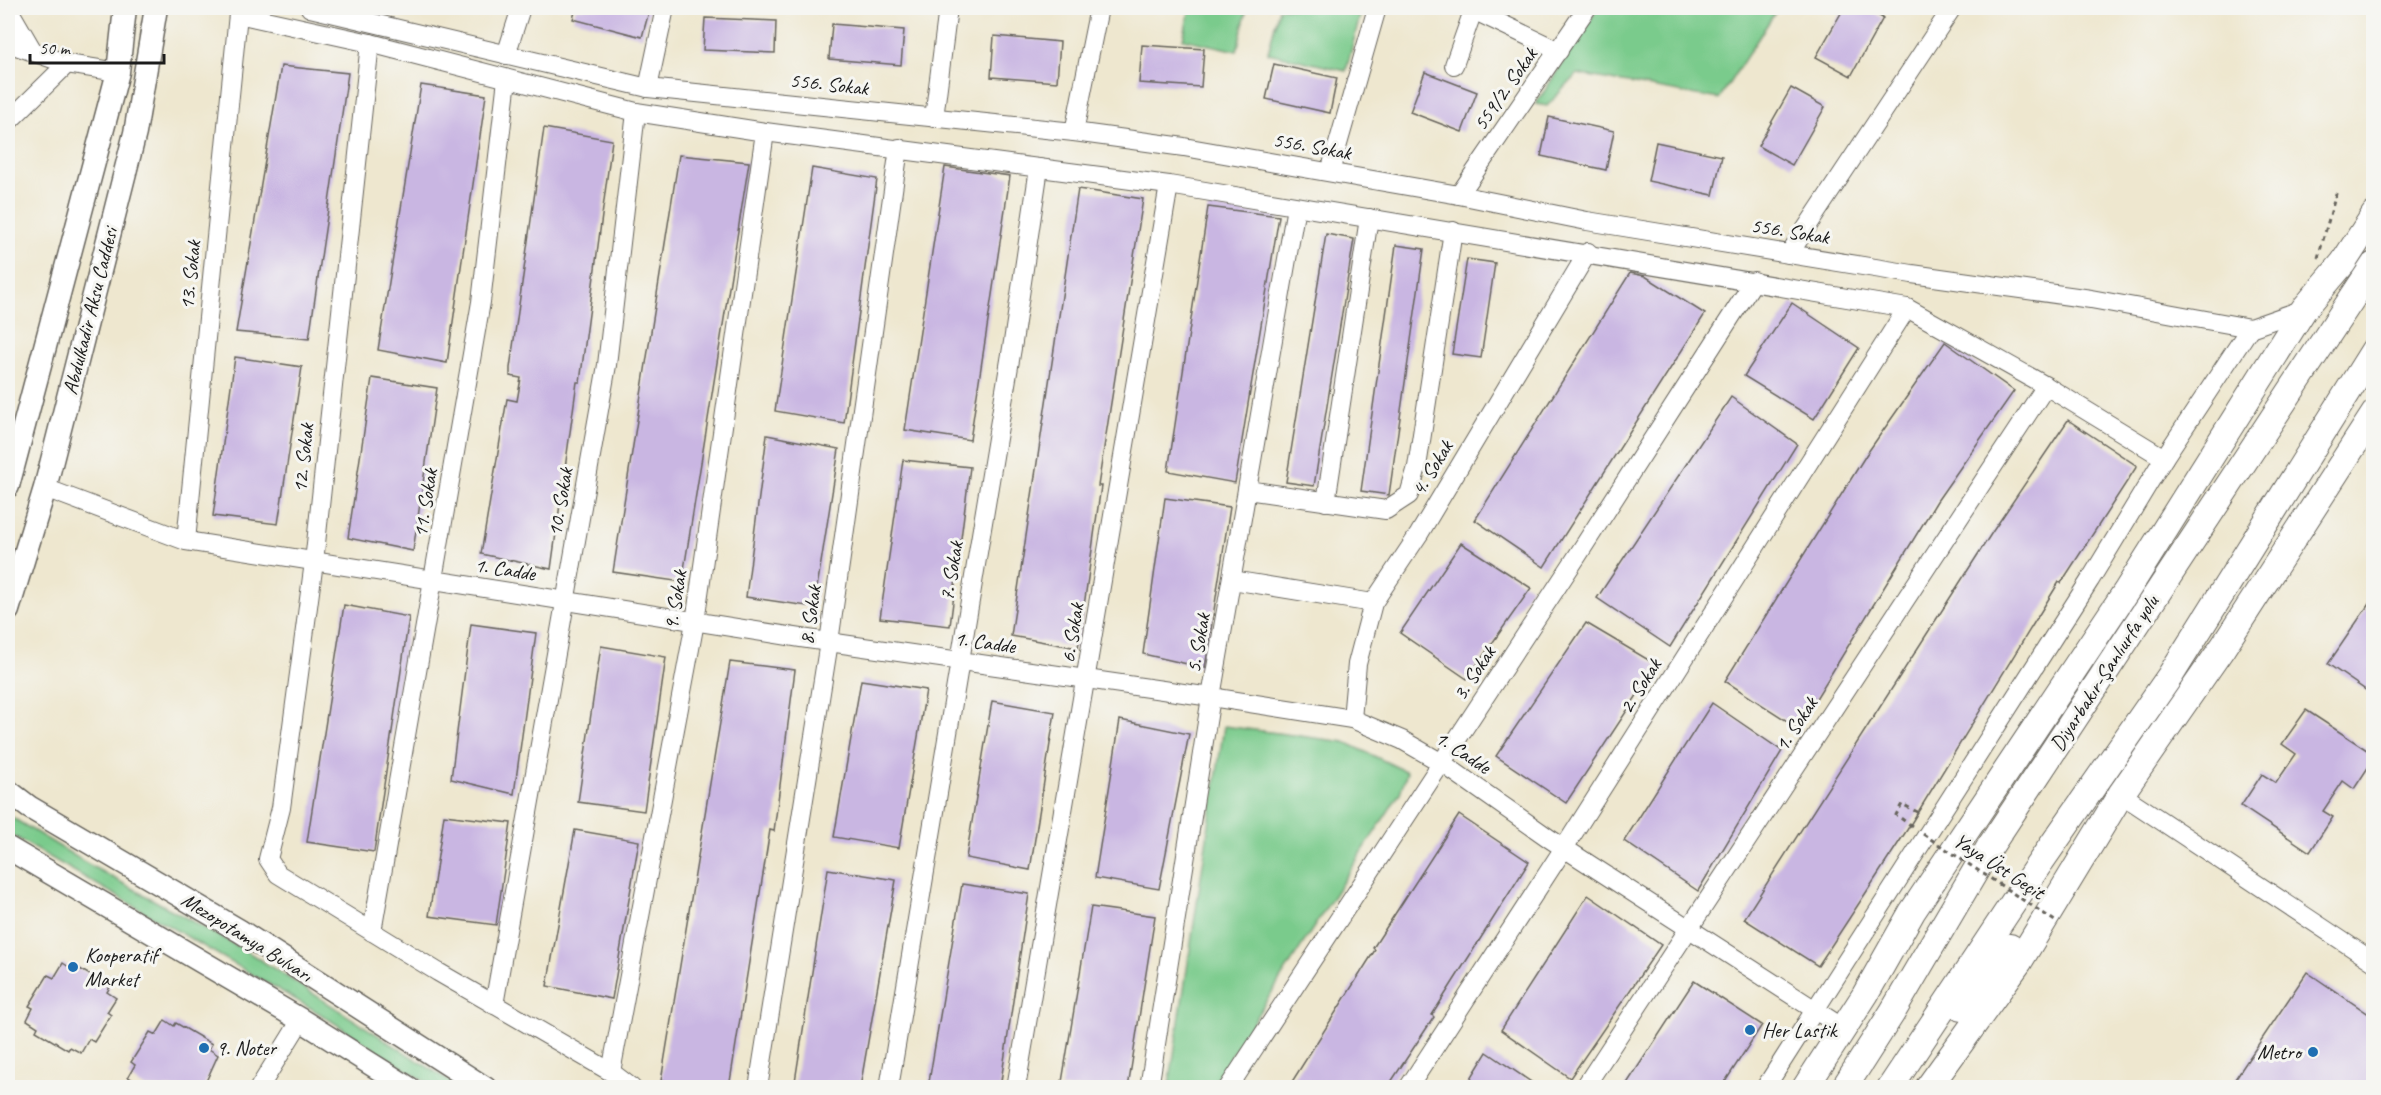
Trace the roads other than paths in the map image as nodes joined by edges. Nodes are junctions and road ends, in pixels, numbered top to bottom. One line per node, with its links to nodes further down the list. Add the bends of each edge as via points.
1 (8, 8): 15 (street)
2 (125, 8): 20 (main road, Abdulkadir Aksu Caddesi)
3 (310, 8): 17 (street, 556. Sokak)
4 (521, 8): 17 (street)
5 (665, 8): 22 (street)
6 (948, 8): 24 (street)
7 (1099, 8): 27 (street)
8 (1377, 8): 30 (street)
9 (1587, 8): 16 (street, 559/2. Sokak)
10 (1952, 8): 39 (street)
11 (1474, 9): 16 (street); 19 (street)
12 (157, 13): 52 (main road, Abdulkadir Aksu Caddesi, via 135,133)
13 (8, 43): 15 (street)
14 (370, 43): 21 (street); 55 (street, 13. Sokak, via 238,14); 56 (street, 12. Sokak)
15 (33, 51): 18 (street)
16 (1559, 51): 32 (street, 559/2. Sokak)
17 (506, 56): 22 (street, 556. Sokak)
18 (66, 64): 20 (street); 25 (street)
19 (1454, 65)
20 (118, 72): 51 (main road, Abdulkadir Aksu Caddesi)
21 (507, 79): 23 (street); 58 (street, 11. Sokak, via 481,302)
22 (648, 88): 24 (street, 556. Sokak)
23 (636, 112): 26 (street); 61 (street, 10. Sokak, via 607,365)
24 (934, 118): 27 (street, 556. Sokak)
25 (8, 122)
26 (765, 132): 28 (street); 64 (street, 9. Sokak)
27 (1074, 132): 30 (street, 556. Sokak)
28 (899, 148): 29 (street); 65 (street, 8. Sokak)
29 (1039, 168): 31 (street); 66 (street, 7. Sokak)
30 (1330, 172): 32 (street, 556. Sokak)
31 (1169, 184): 33 (street); 67 (street, 6. Sokak)
32 (1459, 195): 39 (street, 556. Sokak, via 1587,221)
33 (1296, 207): 35 (street); 53 (street, 5. Sokak)
34 (2373, 215): 40 (highway)
35 (1369, 218): 37 (street); 54 (street)
36 (2373, 224): 40 (highway)
37 (1453, 231): 38 (street); 54 (street, via 1417,467 1409,495 1386,510)
38 (1588, 252): 42 (street); 62 (street, 4. Sokak, via 1425,524)
39 (1789, 254): 45 (street, 556. Sokak, via 2091,299)
40 (2343, 263): 44 (highway)
41 (2373, 265): 71 (highway, Diyarbakır-Şanlıurfa yolu)
42 (1754, 281): 43 (street); 70 (street, 3. Sokak)
43 (1907, 308): 47 (street); 75 (street, 2. Sokak)
44 (2304, 309): 45 (street, 556. Sokak); 60 (highway)
45 (2250, 328): 50 (street)
46 (2373, 350): 48 (highway)
47 (2046, 386): 50 (street); 77 (street, 1. Sokak)
48 (2334, 413): 59 (highway, via 2318,461); 85 (highway, via 2170,676)
49 (2373, 414): 59 (highway)
50 (2164, 458): 81 (street)
51 (8, 486)
52 (45, 488): 55 (street, 1. Cadde); 63 (main road, Abdulkadir Aksu Caddesi)
53 (1247, 490): 54 (street); 57 (street, 5. Sokak)
54 (1326, 502)
55 (186, 541): 56 (street, 1. Cadde)
56 (314, 562): 58 (street, 1. Cadde); 78 (street, 12. Sokak, via 281,808 268,859 278,874)
57 (1232, 580): 62 (street); 68 (street, 5. Sokak)
58 (435, 581): 61 (street, 1. Cadde); 78 (street, 11. Sokak)
59 (2264, 584): 73 (highway)
60 (2127, 590): 71 (highway, via 2071,695); 83 (highway, via 1912,912)
61 (566, 601): 64 (street, 1. Cadde); 80 (street, 10. Sokak)
62 (1373, 603): 69 (street, 4. Sokak, via 1357,664)
63 (8, 610)
64 (695, 622): 65 (street, 1. Cadde); 84 (street, 9. Sokak)
65 (829, 642): 66 (street, 1. Cadde); 90 (street, 8. Sokak)
66 (958, 661): 67 (street, 1. Cadde); 91 (street, 7. Sokak)
67 (1087, 679): 68 (street, 1. Cadde); 92 (street, 6. Sokak)
68 (1211, 696): 69 (street, 1. Cadde); 93 (street, 5. Sokak)
69 (1352, 719): 70 (street, 1. Cadde, via 1402,740)
70 (1442, 763): 75 (street, 1. Cadde); 94 (street, 3. Sokak)
71 (2035, 778): 99 (highway, Diyarbakır-Şanlıurfa yolu)
72 (8, 791): 88 (main road, Mezopotamya Bulvarı)
73 (2121, 794): 76 (highway); 79 (street)
74 (8, 848): 82 (main road, Mezopotamya Bulvarı)
75 (1564, 848): 77 (street, 1. Cadde); 95 (street, 2. Sokak)
76 (2072, 871): 85 (highway); 100 (highway, via 2019,962)
77 (1689, 928): 81 (street, 1. Cadde); 96 (street, 1. Sokak)
78 (372, 932): 80 (street)
79 (2373, 962)
80 (494, 1005): 84 (street)
81 (1814, 1009): 83 (street, 1. Cadde); 97 (street)
82 (301, 1020): 86 (street); 87 (main road, Mezopotamya Bulvarı)
83 (1843, 1028): 98 (highway)
84 (612, 1072): 89 (street)
85 (1892, 1086)
86 (259, 1088)
87 (409, 1088)
88 (485, 1088)
89 (632, 1088)
90 (758, 1088)
91 (889, 1088)
92 (1016, 1088)
93 (1149, 1088)
94 (1228, 1088)
95 (1408, 1088)
96 (1584, 1088)
97 (1765, 1088)
98 (1805, 1088)
99 (1844, 1088)
100 (1928, 1088)

